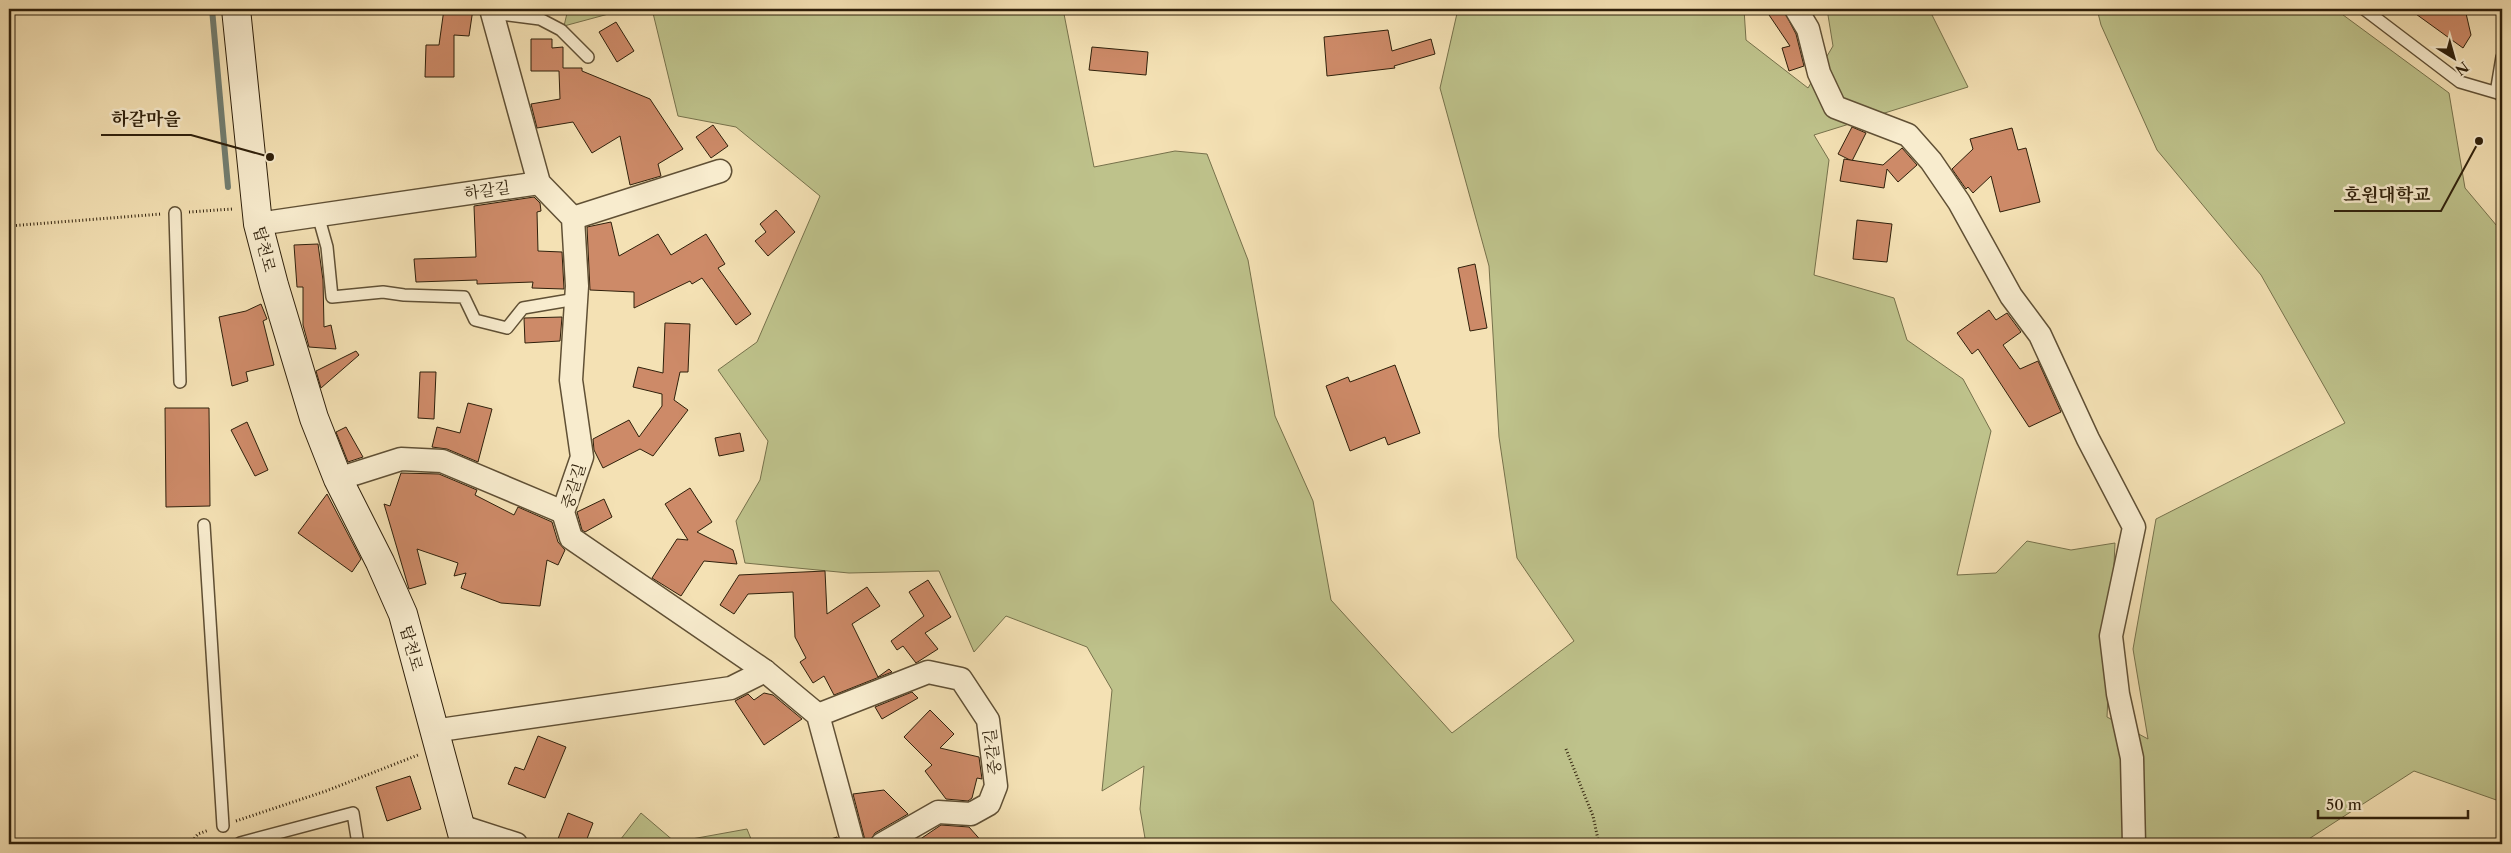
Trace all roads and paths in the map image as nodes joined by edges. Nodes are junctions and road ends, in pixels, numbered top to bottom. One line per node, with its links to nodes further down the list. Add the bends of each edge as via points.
1 (236, 9): 12 (main road, 탑천로)
2 (1796, 9): 33 (street, via 1808,28 1819,73 1835,107 1908,135 1931,161 1959,202 2011,296 2040,335 2088,439 2134,527 2111,636 2118,694 2132,758)
3 (2364, 9): 7 (lane, via 2460,82)
4 (492, 11): 5 (lane, via 540,19 561,30); 9 (street)
5 (588, 57)
6 (2502, 57): 7 (lane, via 2497,87)
7 (2501, 95)
8 (720, 171): 13 (street)
9 (539, 183): 11 (street, 하갈길); 13 (street)
10 (175, 213): 12 (path); 14 (path); 16 (lane)
11 (318, 215): 12 (street, 하갈길); 15 (lane, via 327,247 332,297 383,292 464,297 475,320 506,328 523,308)
12 (257, 216): 17 (main road, 탑천로, via 296,360)
13 (572, 218): 15 (street, 중갈길)
14 (9, 226)
15 (576, 299): 18 (street, 중갈길, via 571,380 582,457)
16 (180, 382)
17 (338, 479): 18 (street, via 401,459 442,461); 22 (main road, 탑천로, via 403,614)
18 (563, 512): 20 (street, 중갈길, via 571,538)
19 (204, 525): 24 (lane)
20 (766, 671): 21 (street, 중갈길); 22 (street, via 731,688)
21 (818, 715): 30 (street); 31 (street, 중갈길, via 928,672 960,679 988,720 996,786 989,804 971,814 938,812)
22 (435, 739): 24 (path, via 326,791); 25 (main road, 탑천로)
23 (1566, 749): 32 (path, via 1593,816)
24 (222, 826): 27 (path, via 198,834)
25 (462, 835): 29 (street, 탑천로)
26 (240, 843): 28 (lane, via 353,813)
27 (190, 844)
28 (358, 844)
29 (516, 844)
30 (853, 844)
31 (882, 844)
32 (1599, 844)
33 (2134, 844)

